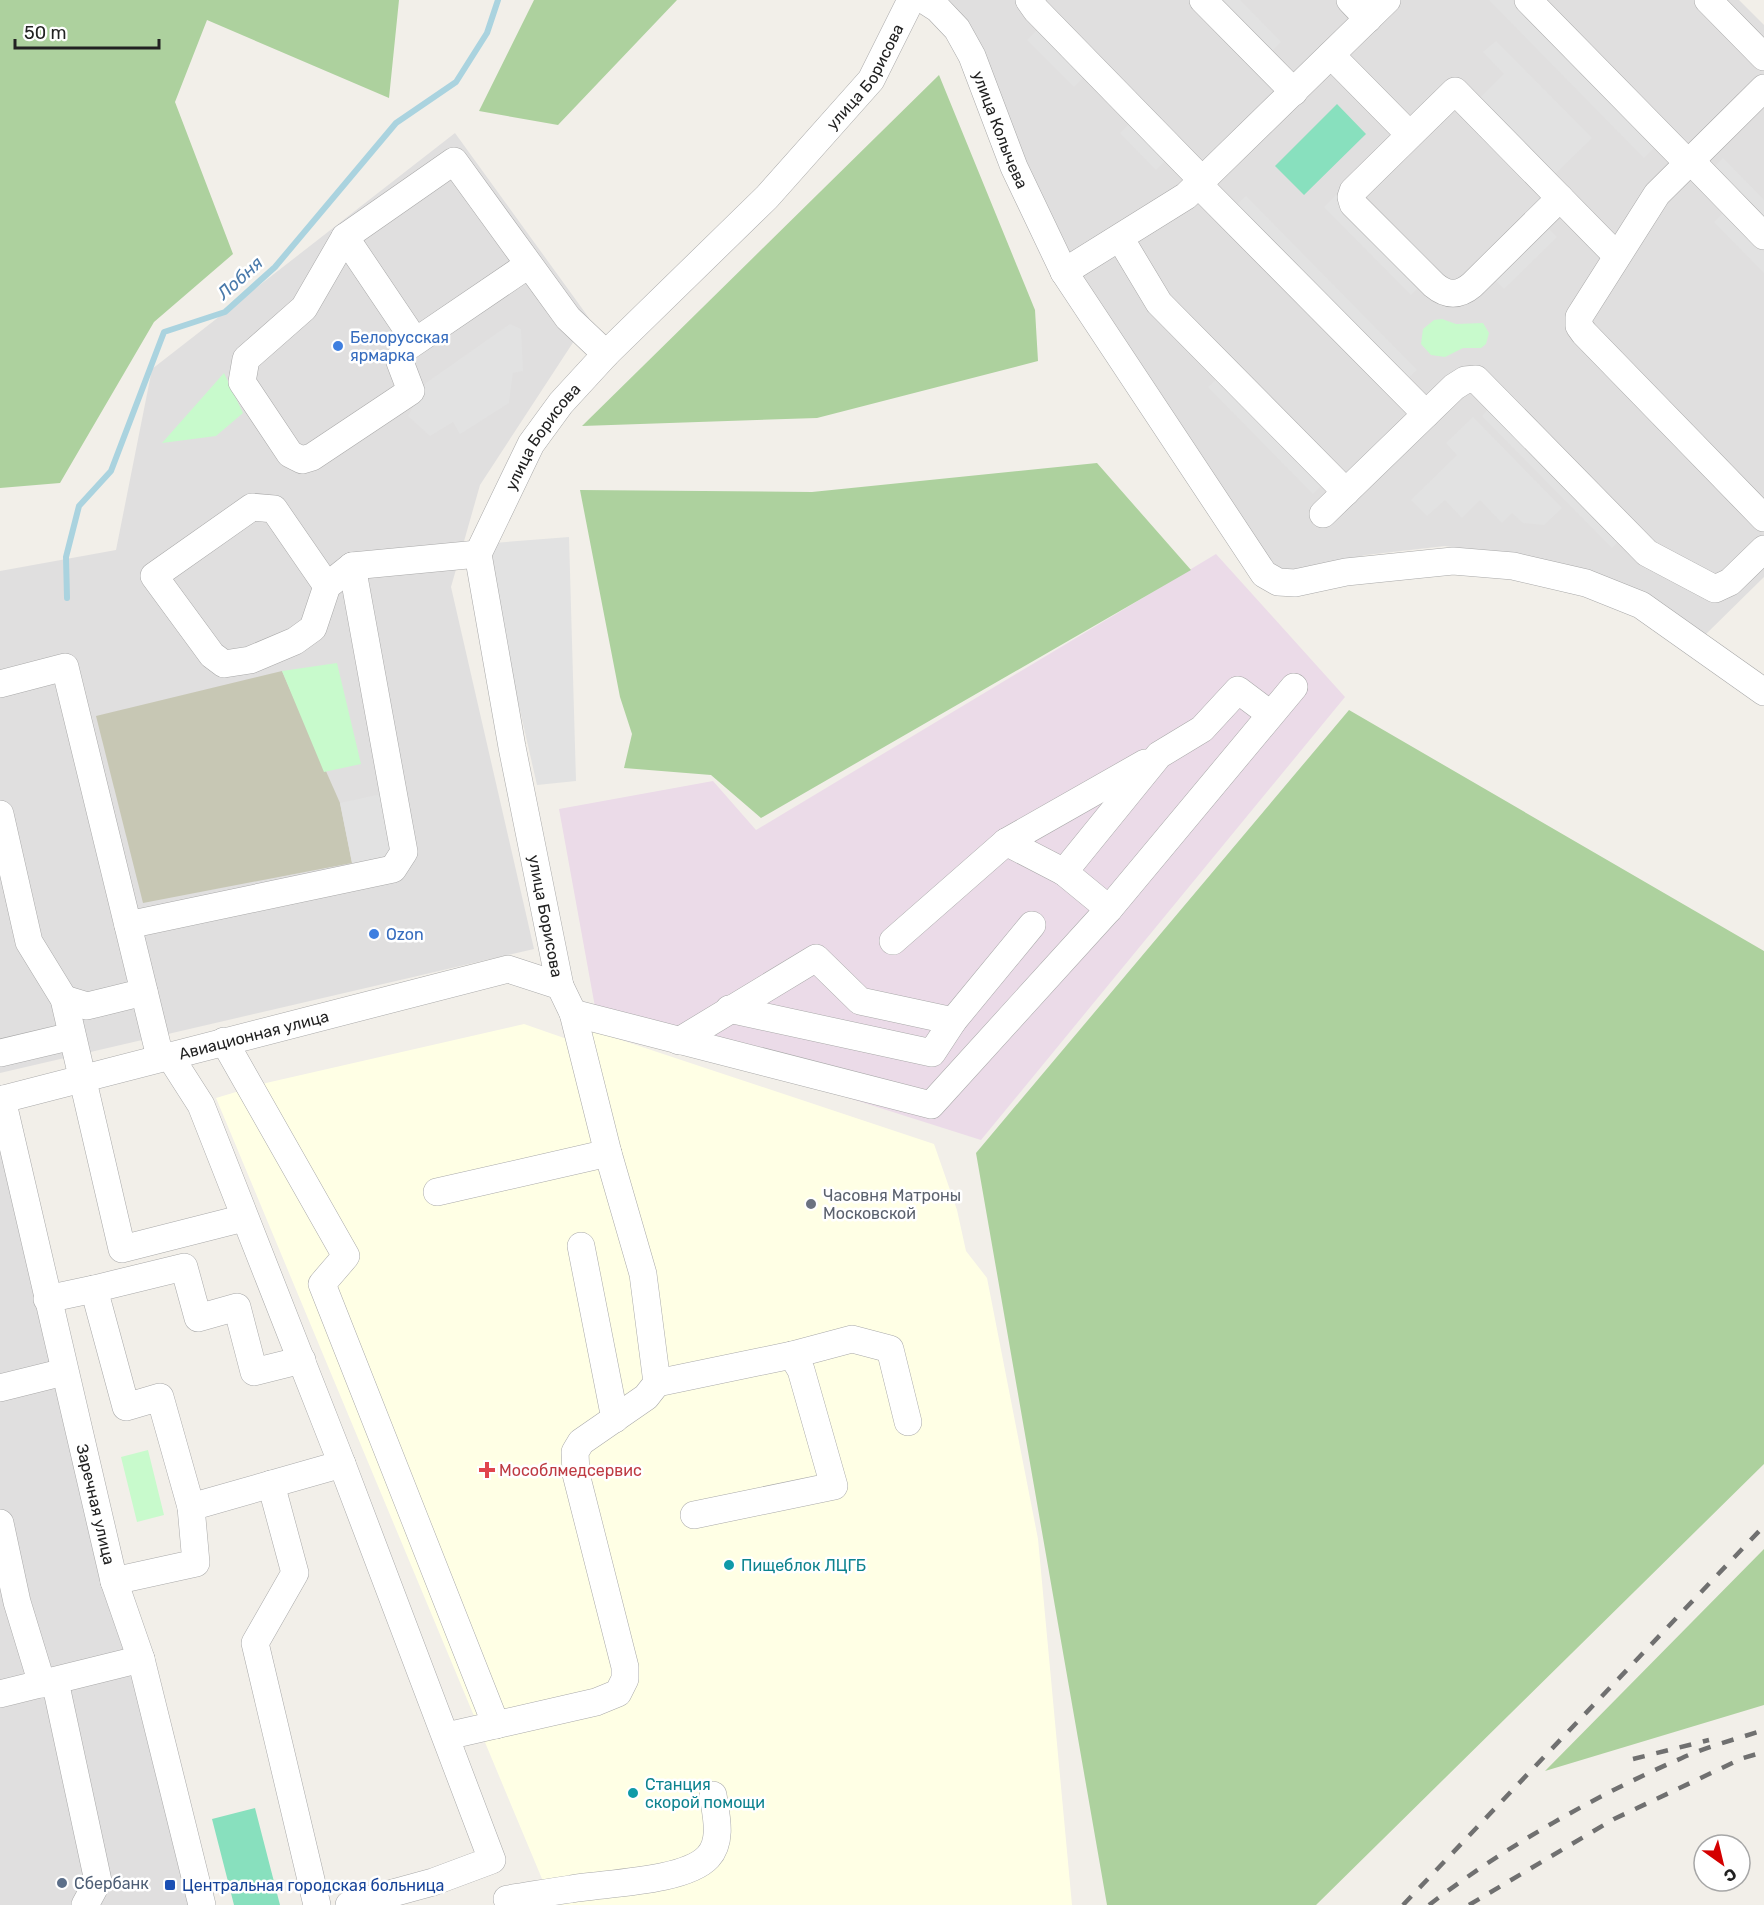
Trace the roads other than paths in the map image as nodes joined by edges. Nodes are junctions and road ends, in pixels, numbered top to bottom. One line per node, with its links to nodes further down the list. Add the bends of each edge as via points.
1 (911, 0): 24 (street, улица Борисова, via 871,80 767,197)
2 (924, 0): 22 (street, улица Колычева, via 957,29 972,56 1014,167)
3 (1029, 0): 15 (street)
4 (1203, 0): 12 (street)
5 (1387, 0): 8 (street)
6 (1528, 0): 14 (street)
7 (1708, 0): 10 (street)
8 (1359, 9): 9 (street)
9 (1331, 55): 12 (street); 13 (street)
10 (1764, 57)
11 (1764, 88): 14 (street)
12 (1294, 92): 15 (street)
13 (1410, 135): 16 (street, via 1455,91); 16 (street, via 1351,197 1353,204 1434,285 1448,294 1466,290)
14 (1689, 162): 17 (street); 20 (street, via 1656,194)
15 (1201, 183): 19 (street); 25 (street)
16 (1560, 198): 20 (street)
17 (1764, 236)
18 (345, 237): 21 (street, via 454,161); 23 (street); 23 (street, via 304,308 246,359 242,382 290,454 302,460 312,457 411,391 399,356)
19 (1120, 238): 22 (street); 26 (street, via 1159,303)
20 (1617, 256): 28 (street, via 1582,310 1579,326)
21 (528, 265): 23 (street); 24 (street, via 567,318)
22 (1064, 272): 35 (street, улица Колычева, via 1264,574 1278,582 1295,583 1367,569 1453,561 1513,566 1576,581 1641,606)
23 (415, 341)
24 (606, 354): 30 (street, улица Борисова, via 561,403 531,444)
25 (1426, 414): 26 (street); 29 (street, via 1454,387 1476,379 1647,553 1706,586 1723,587)
26 (1346, 492): 27 (street)
27 (1323, 514)
28 (1764, 518)
29 (1764, 549)
30 (478, 554): 31 (street); 45 (street, улица Борисова)
31 (352, 566): 32 (street); 42 (street, via 404,852 393,869)
32 (327, 586): 32 (street, via 313,628 295,641 250,660 224,664 212,655 154,576 252,507 274,509)
33 (0, 684): 42 (street, via 65,667)
34 (1294, 687): 36 (street)
35 (1764, 692)
36 (1270, 714): 37 (street, via 1238,690 1202,729); 41 (street)
37 (1159, 755): 39 (street); 40 (street)
38 (0, 814): 47 (street, via 29,942)
39 (1006, 842): 40 (street); 44 (street)
40 (1064, 872): 41 (street)
41 (1109, 909): 53 (street, via 931,1105)
42 (128, 925): 46 (street)
43 (1032, 925): 50 (street)
44 (893, 940)
45 (560, 986): 49 (street, улица Борисова); 52 (street, Авиационная улица, via 508,969)
46 (144, 992): 47 (street, via 87,1006); 55 (street)
47 (64, 999): 51 (street)
48 (729, 1009): 50 (street, via 932,1053); 50 (street, via 816,958 860,1001); 53 (street)
49 (573, 1013): 53 (street); 58 (street, улица Борисова)
50 (953, 1021)
51 (72, 1036): 54 (street); 56 (street)
52 (224, 1041): 55 (street, Авиационная улица); 83 (street, via 346,1257 322,1284)
53 (679, 1041)
54 (0, 1053)
55 (165, 1056): 56 (street, Авиационная улица); 60 (street, via 201,1105)
56 (81, 1078): 57 (street, Авиационная улица); 62 (street)
57 (1, 1100): 65 (street, Заречная улица)
58 (608, 1153): 59 (street); 69 (street, улица Борисова, via 643,1274)
59 (437, 1192)
60 (244, 1218): 62 (street); 67 (street)
61 (581, 1246): 71 (street)
62 (122, 1249): 63 (street)
63 (128, 1281): 64 (street); 67 (street, via 184,1267 198,1318 237,1307 254,1372)
64 (94, 1289): 65 (street); 75 (street, via 126,1407 160,1397)
65 (47, 1299): 68 (street, Заречная улица)
66 (792, 1355): 69 (street); 72 (street, via 852,1339 890,1349); 76 (street, via 801,1370 834,1486)
67 (302, 1360): 73 (street)
68 (64, 1372): 70 (street); 78 (street, Заречная улица)
69 (657, 1383): 71 (street)
70 (0, 1388)
71 (615, 1419): 83 (street, via 581,1442 575,1452 576,1474 625,1667 622,1689 596,1702)
72 (908, 1422)
73 (342, 1464): 74 (street); 84 (street)
74 (271, 1484): 75 (street); 92 (street, via 295,1572 255,1642)
75 (191, 1506): 78 (street, via 196,1563)
76 (694, 1515)
77 (0, 1523): 79 (street)
78 (114, 1581): 80 (street, Заречная улица)
79 (9, 1605): 81 (street)
80 (141, 1659): 81 (street); 91 (street, Заречная улица)
81 (48, 1682): 82 (street); 90 (street, via 99,1881)
82 (0, 1694)
83 (496, 1725): 84 (street)
84 (447, 1736): 86 (street)
85 (713, 1795): 88 (street, via 716,1844 707,1858 689,1868 658,1878)
86 (492, 1860): 87 (street); 88 (street)
87 (436, 1894): 89 (street)
88 (508, 1902)
89 (354, 1904)
90 (85, 1905)
91 (202, 1905)
92 (317, 1905)

